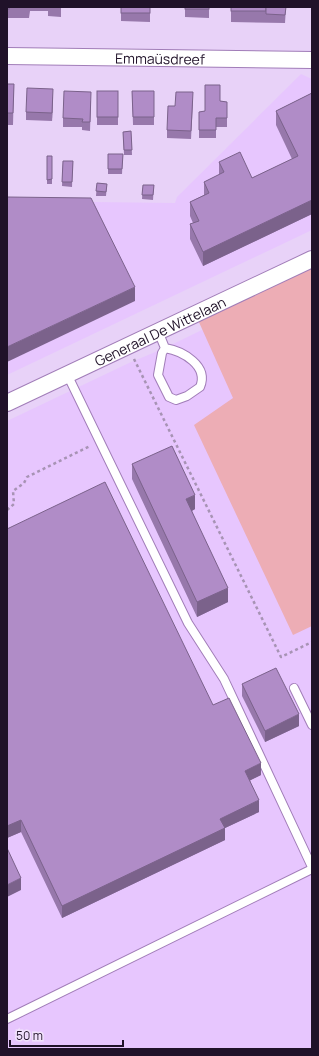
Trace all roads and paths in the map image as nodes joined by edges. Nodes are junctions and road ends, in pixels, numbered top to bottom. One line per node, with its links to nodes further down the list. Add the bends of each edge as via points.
1 (7, 56): 2 (street, Emmaüsdreef)
2 (312, 60)
3 (312, 259): 4 (street, Generaal De Wittelaan)
4 (158, 331): 5 (street, Generaal De Wittelaan); 6 (lane)
5 (127, 346): 7 (street, Generaal De Wittelaan); 11 (path, via 281,657)
6 (165, 348): 6 (lane, via 158,375 169,396 176,400 200,387 199,368 195,362)
7 (67, 374): 8 (street, Generaal De Wittelaan); 9 (lane)
8 (7, 403)
9 (100, 442): 10 (path, via 27,477 24,483 13,491 14,504); 14 (lane, via 188,622 224,679)
10 (7, 510)
11 (312, 642)
12 (294, 688): 13 (lane)
13 (312, 726)
14 (312, 868): 15 (lane)
15 (7, 1019)

